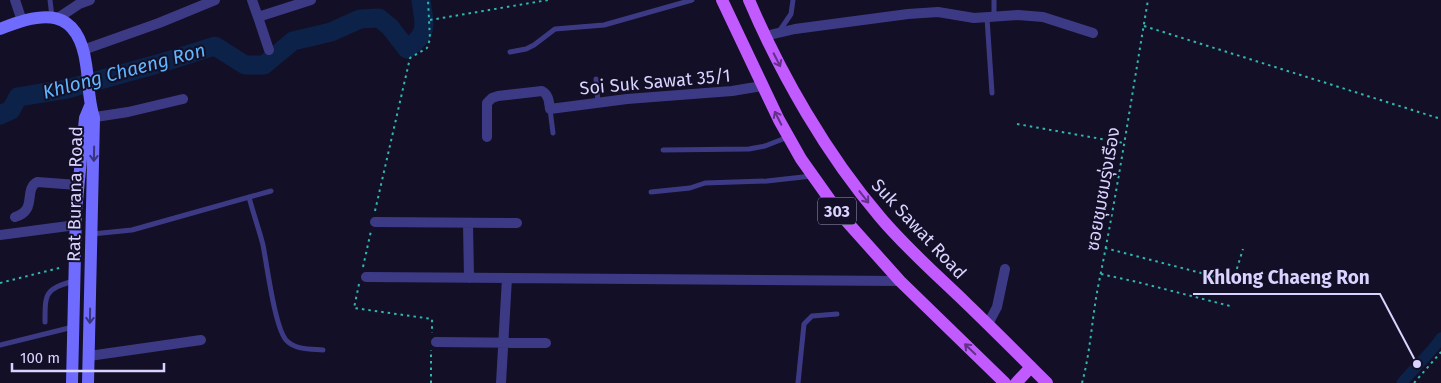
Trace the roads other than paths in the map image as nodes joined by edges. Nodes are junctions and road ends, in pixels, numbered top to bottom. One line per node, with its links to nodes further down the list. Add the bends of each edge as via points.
1 (15, 0): 15 (street)
2 (50, 0): 13 (lane)
3 (90, 0): 13 (street)
4 (215, 0): 20 (street)
5 (252, 0): 12 (street)
6 (311, 0): 12 (street)
7 (692, 0): 22 (lane, via 604,25 555,29 534,45)
8 (722, 0): 24 (main road, 303)
9 (749, 0): 19 (main road, Suk Sawat Road / 303)
10 (793, 0): 17 (lane, via 791,14)
11 (994, 0): 14 (lane)
12 (258, 17): 21 (street)
13 (55, 18): 15 (main road, via 37,17); 20 (main road, via 72,28)
14 (991, 18): 17 (street, via 928,12); 18 (street, via 1043,17); 25 (lane)
15 (22, 21): 16 (main road)
16 (0, 29)
17 (778, 33): 19 (street)
18 (1093, 33)
19 (764, 36): 56 (main road, Suk Sawat Road / 303, one-way to 56, via 822,136 880,218)
20 (83, 50): 29 (main road)
21 (269, 50)
22 (510, 52)
23 (596, 78): 27 (lane)
24 (762, 86): 27 (street, Soi Suk Sawat 35/1, via 732,92); 31 (main road, 303, one-way to 24)
25 (992, 93)
26 (183, 99): 29 (street)
27 (598, 103): 28 (street, Soi Suk Sawat 35/1)
28 (550, 109): 30 (lane); 32 (street, via 548,97 542,91 492,98 487,103)
29 (90, 114): 35 (main road, Rat Burana Road); 40 (main road, Rat Burana Road, one-way to 40)
30 (552, 133)
31 (788, 136): 33 (lane, via 748,149); 34 (main road, 303)
32 (487, 137)
33 (663, 150)
34 (813, 176): 37 (lane, via 705,183); 53 (main road, 303, via 840,214)
35 (78, 185): 39 (main road, Rat Burana Road); 41 (street, via 45,182 33,185 26,211)
36 (271, 191): 38 (lane)
37 (651, 192)
38 (249, 197): 46 (lane, via 132,230); 63 (lane, via 281,334 296,347)
39 (76, 211): 40 (main road); 44 (main road, Rat Burana Road)
40 (93, 211): 46 (main road, Rat Burana Road)
41 (15, 217)
42 (468, 223): 43 (street); 45 (street); 50 (street)
43 (517, 224)
44 (76, 225): 47 (street); 52 (main road, Rat Burana Road)
45 (373, 226)
46 (92, 234): 64 (main road, Rat Burana Road, one-way to 64)
47 (0, 235)
48 (1005, 269): 56 (street, via 997,307)
49 (363, 275): 50 (street)
50 (469, 278): 51 (street)
51 (507, 278): 53 (street); 60 (street)
52 (74, 281): 55 (lane, via 58,286 48,294); 57 (main road, Rat Burana Road)
53 (900, 281): 70 (main road, 303, one-way to 53)
54 (837, 314): 69 (lane, via 812,316 804,324)
55 (45, 322)
56 (988, 324): 65 (main road, Suk Sawat Road / 303)
57 (74, 326): 62 (lane); 66 (main road, Rat Burana Road)
58 (202, 340): 64 (street)
59 (433, 342): 60 (street)
60 (503, 342): 61 (street); 68 (street)
61 (546, 343)
62 (0, 345)
63 (323, 350)
64 (89, 356): 67 (main road, Rat Burana Road)
65 (1031, 367): 71 (main road); 72 (main road, Suk Sawat Road / 303)
66 (72, 383)
67 (88, 383)
68 (501, 383)
69 (798, 383)
70 (1005, 383)
71 (1016, 383)
72 (1047, 383)

